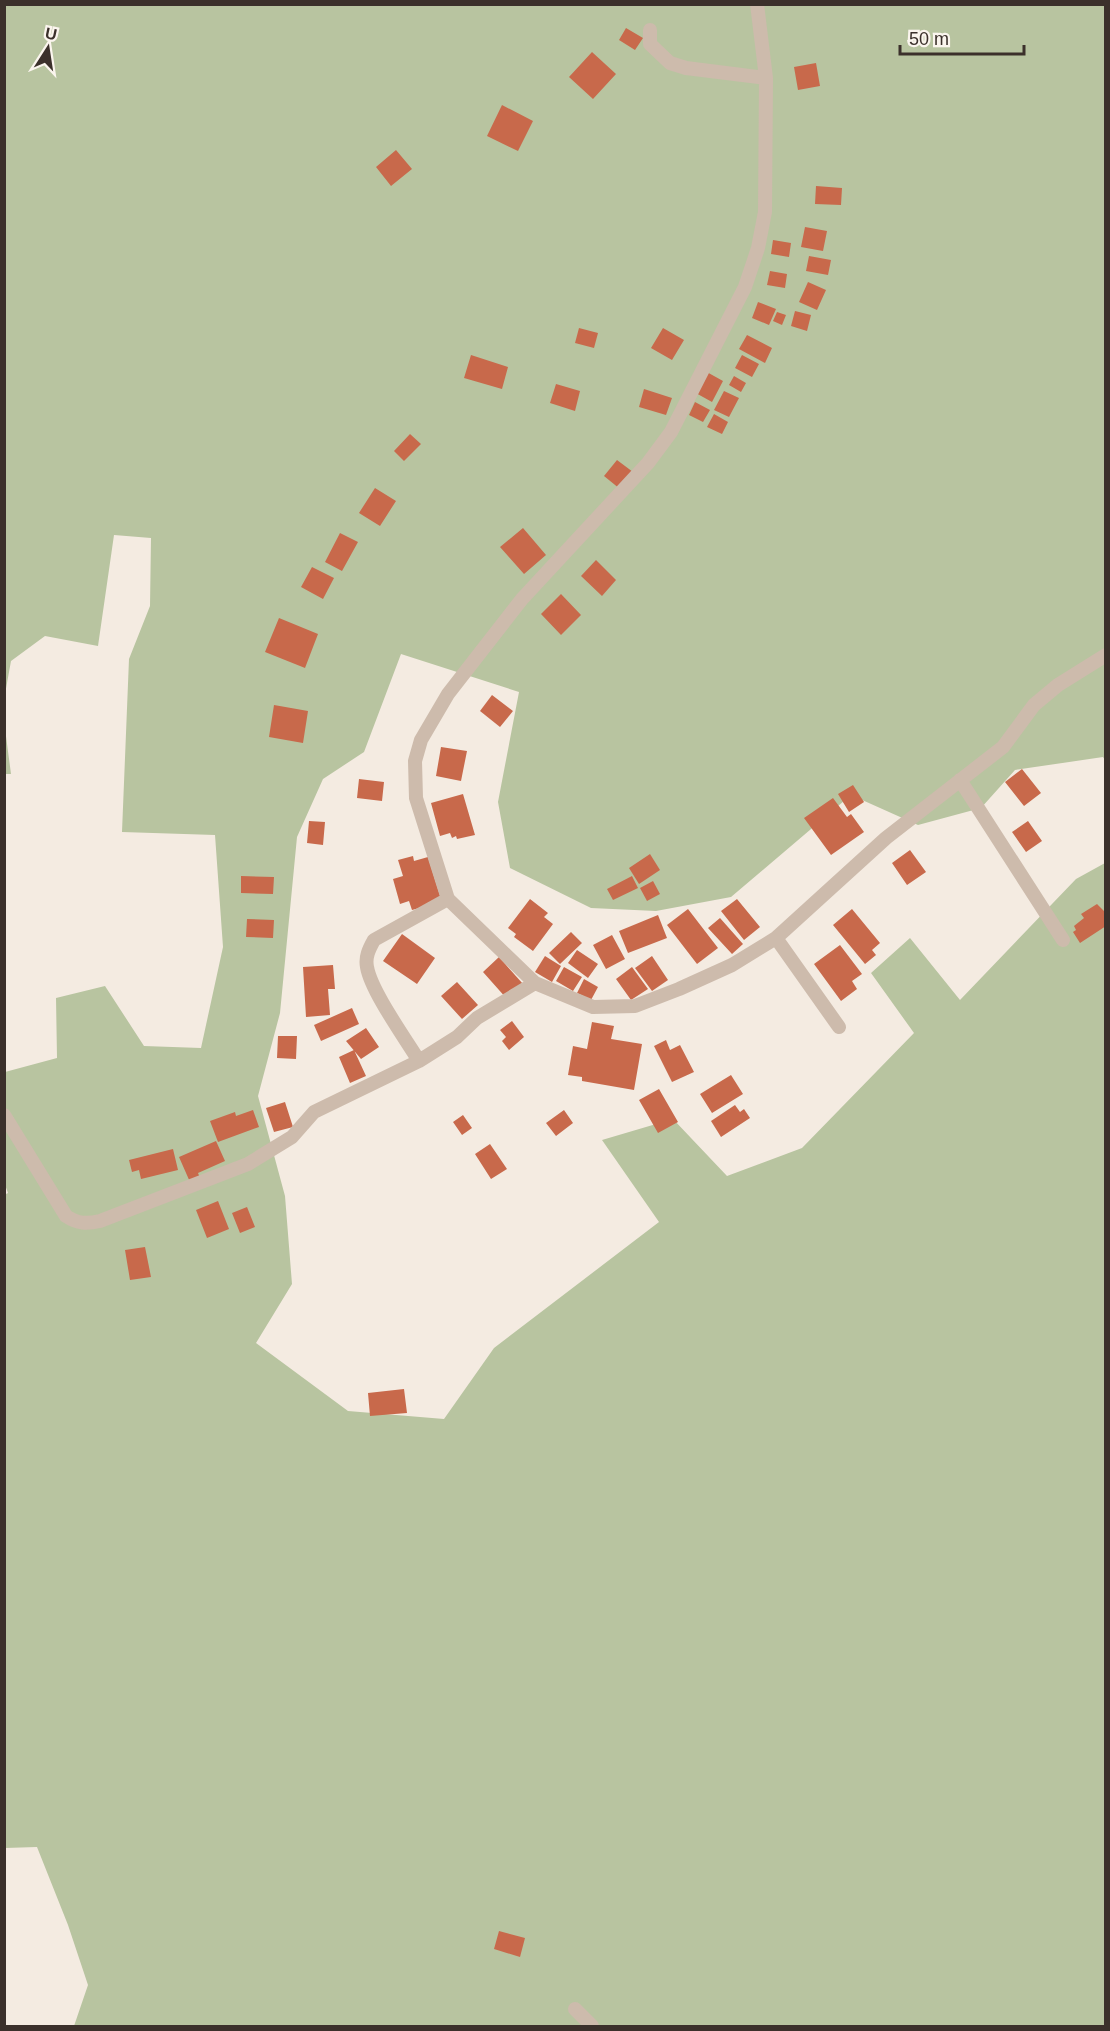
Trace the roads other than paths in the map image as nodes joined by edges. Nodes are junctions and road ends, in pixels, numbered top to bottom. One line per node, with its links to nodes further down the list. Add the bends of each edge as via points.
1 (758, 4): 3 (street)
2 (650, 30): 3 (street, via 650,44 670,63)
3 (766, 78): 6 (street, via 765,212 758,248 745,287 671,432 627,488 522,599 448,694 421,740 415,761 416,798)
4 (1106, 655): 5 (street, via 1034,705 1003,747)
5 (960, 780): 7 (street, via 871,851); 8 (street)
6 (448, 899): 9 (street); 11 (street, via 374,940 367,952 367,968 376,989)
7 (776, 938): 9 (street, via 732,965 635,1006 593,1007); 10 (street)
8 (1063, 940)
9 (536, 983): 11 (street, via 477,1018 457,1037)
10 (839, 1027)
11 (419, 1061): 12 (street, via 314,1112 292,1137 248,1164 88,1224 66,1216)
12 (4, 1115)
13 (575, 2009): 14 (street)
14 (592, 2026)

